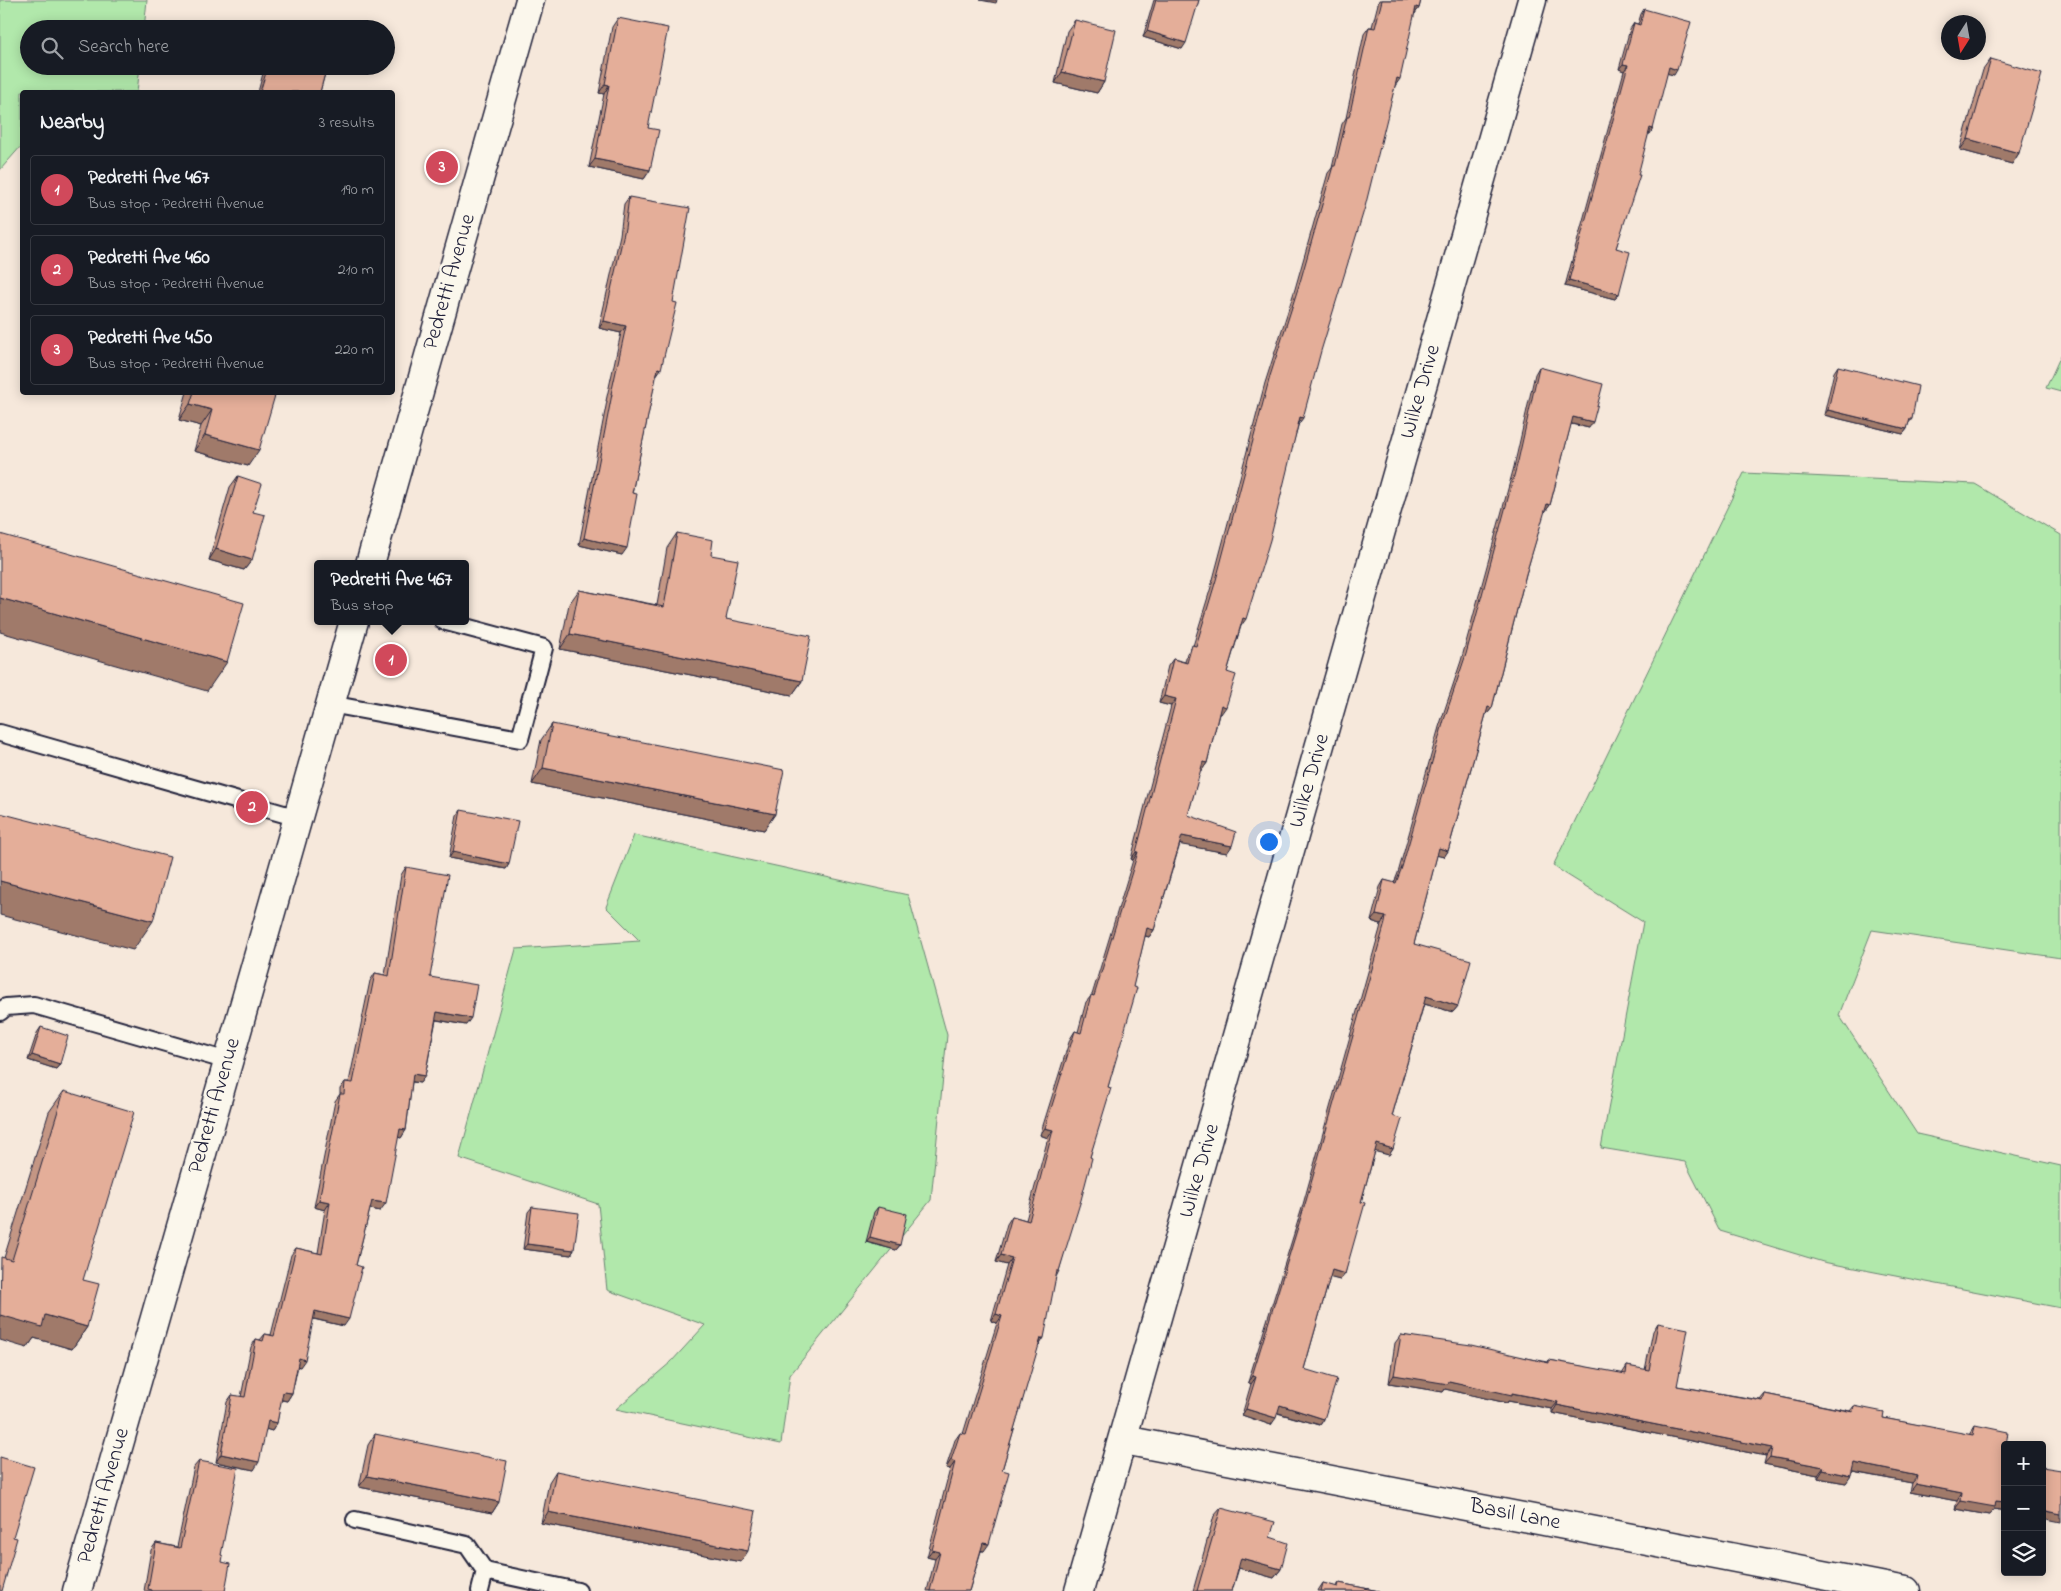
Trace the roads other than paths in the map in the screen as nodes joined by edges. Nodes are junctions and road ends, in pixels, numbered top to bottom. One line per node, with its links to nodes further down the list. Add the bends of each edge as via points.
1 (530, 0): 3 (street, Pedretti Avenue)
2 (1532, 0): 11 (street, Wilke Drive)
3 (371, 560)
4 (353, 625): 6 (street, Pedretti Avenue)
5 (458, 625): 6 (lane, via 544,648 520,739)
6 (330, 704): 8 (street, Pedretti Avenue)
7 (0, 733): 8 (lane)
8 (298, 818): 10 (street, Pedretti Avenue)
9 (0, 1012): 10 (lane, via 6,1007 34,1005)
10 (228, 1061): 14 (street, Pedretti Avenue)
11 (1124, 1440): 17 (street, Wilke Drive); 18 (street, Basil Lane)
12 (355, 1520): 13 (lane, via 467,1545)
13 (484, 1571): 15 (lane); 16 (lane)
14 (76, 1591)
15 (480, 1591)
16 (578, 1591)
17 (1080, 1591)
18 (1906, 1591)

